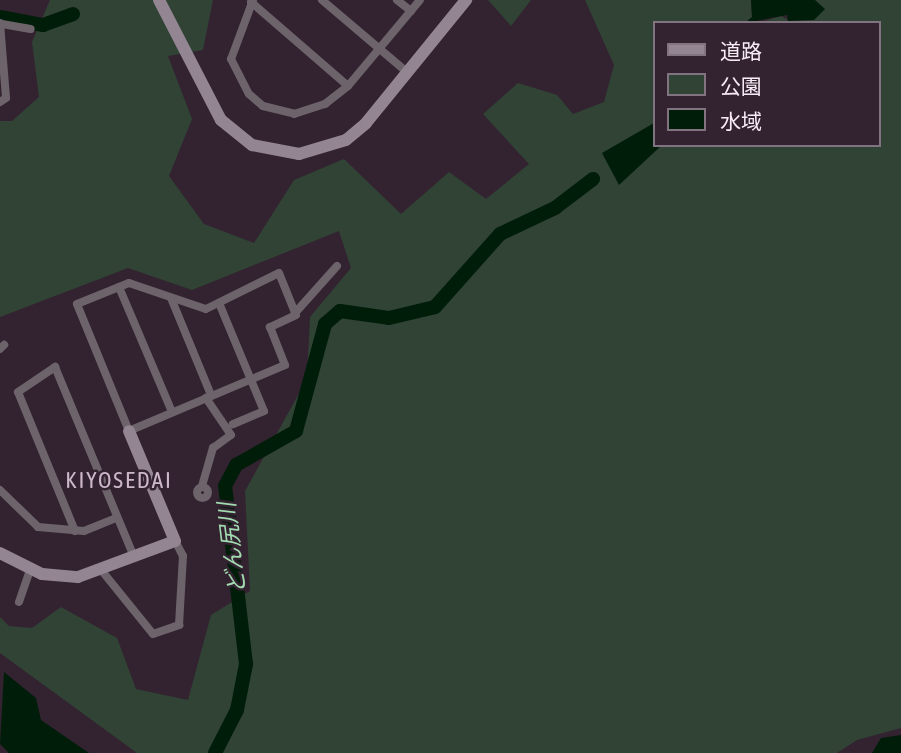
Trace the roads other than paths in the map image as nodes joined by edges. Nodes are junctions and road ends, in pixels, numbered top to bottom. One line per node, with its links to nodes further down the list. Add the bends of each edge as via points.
1 (159, 0): 11 (street, via 191,70 237,137 299,154 346,140)
2 (322, 0): 10 (street)
3 (397, 0): 7 (street)
4 (420, 0): 7 (street)
5 (467, 0): 11 (street)
6 (252, 1): 12 (street); 12 (street, via 231,59 248,94 263,106 295,114 325,104)
7 (411, 11): 10 (street)
8 (1, 24): 9 (street); 13 (street, via 6,98)
9 (31, 29)
10 (380, 48): 11 (street); 12 (street)
11 (408, 73)
12 (348, 86)
13 (0, 102)
14 (337, 266): 18 (street)
15 (119, 287): 16 (street, via 129,283); 21 (street); 23 (street, via 77,304)
16 (171, 298): 17 (street, via 206,309); 20 (street)
17 (219, 303): 18 (street, via 279,273); 19 (street)
18 (295, 313): 19 (street, via 270,327 285,365)
19 (251, 379): 20 (street); 22 (street, via 264,411)
20 (209, 397): 21 (street); 24 (street, via 231,435 213,448)
21 (172, 412): 23 (street)
22 (233, 424)
23 (129, 430): 28 (street)
24 (202, 485)
25 (0, 490): 27 (street, via 38,527)
26 (117, 518): 27 (street); 27 (street, via 55,367 18,392); 30 (street)
27 (75, 531)
28 (175, 541): 30 (street); 32 (street, via 183,556 179,625 153,634)
29 (0, 553): 31 (street)
30 (134, 557): 32 (street)
31 (30, 570): 32 (street, via 78,577); 33 (street)
32 (102, 571)
33 (19, 601)

